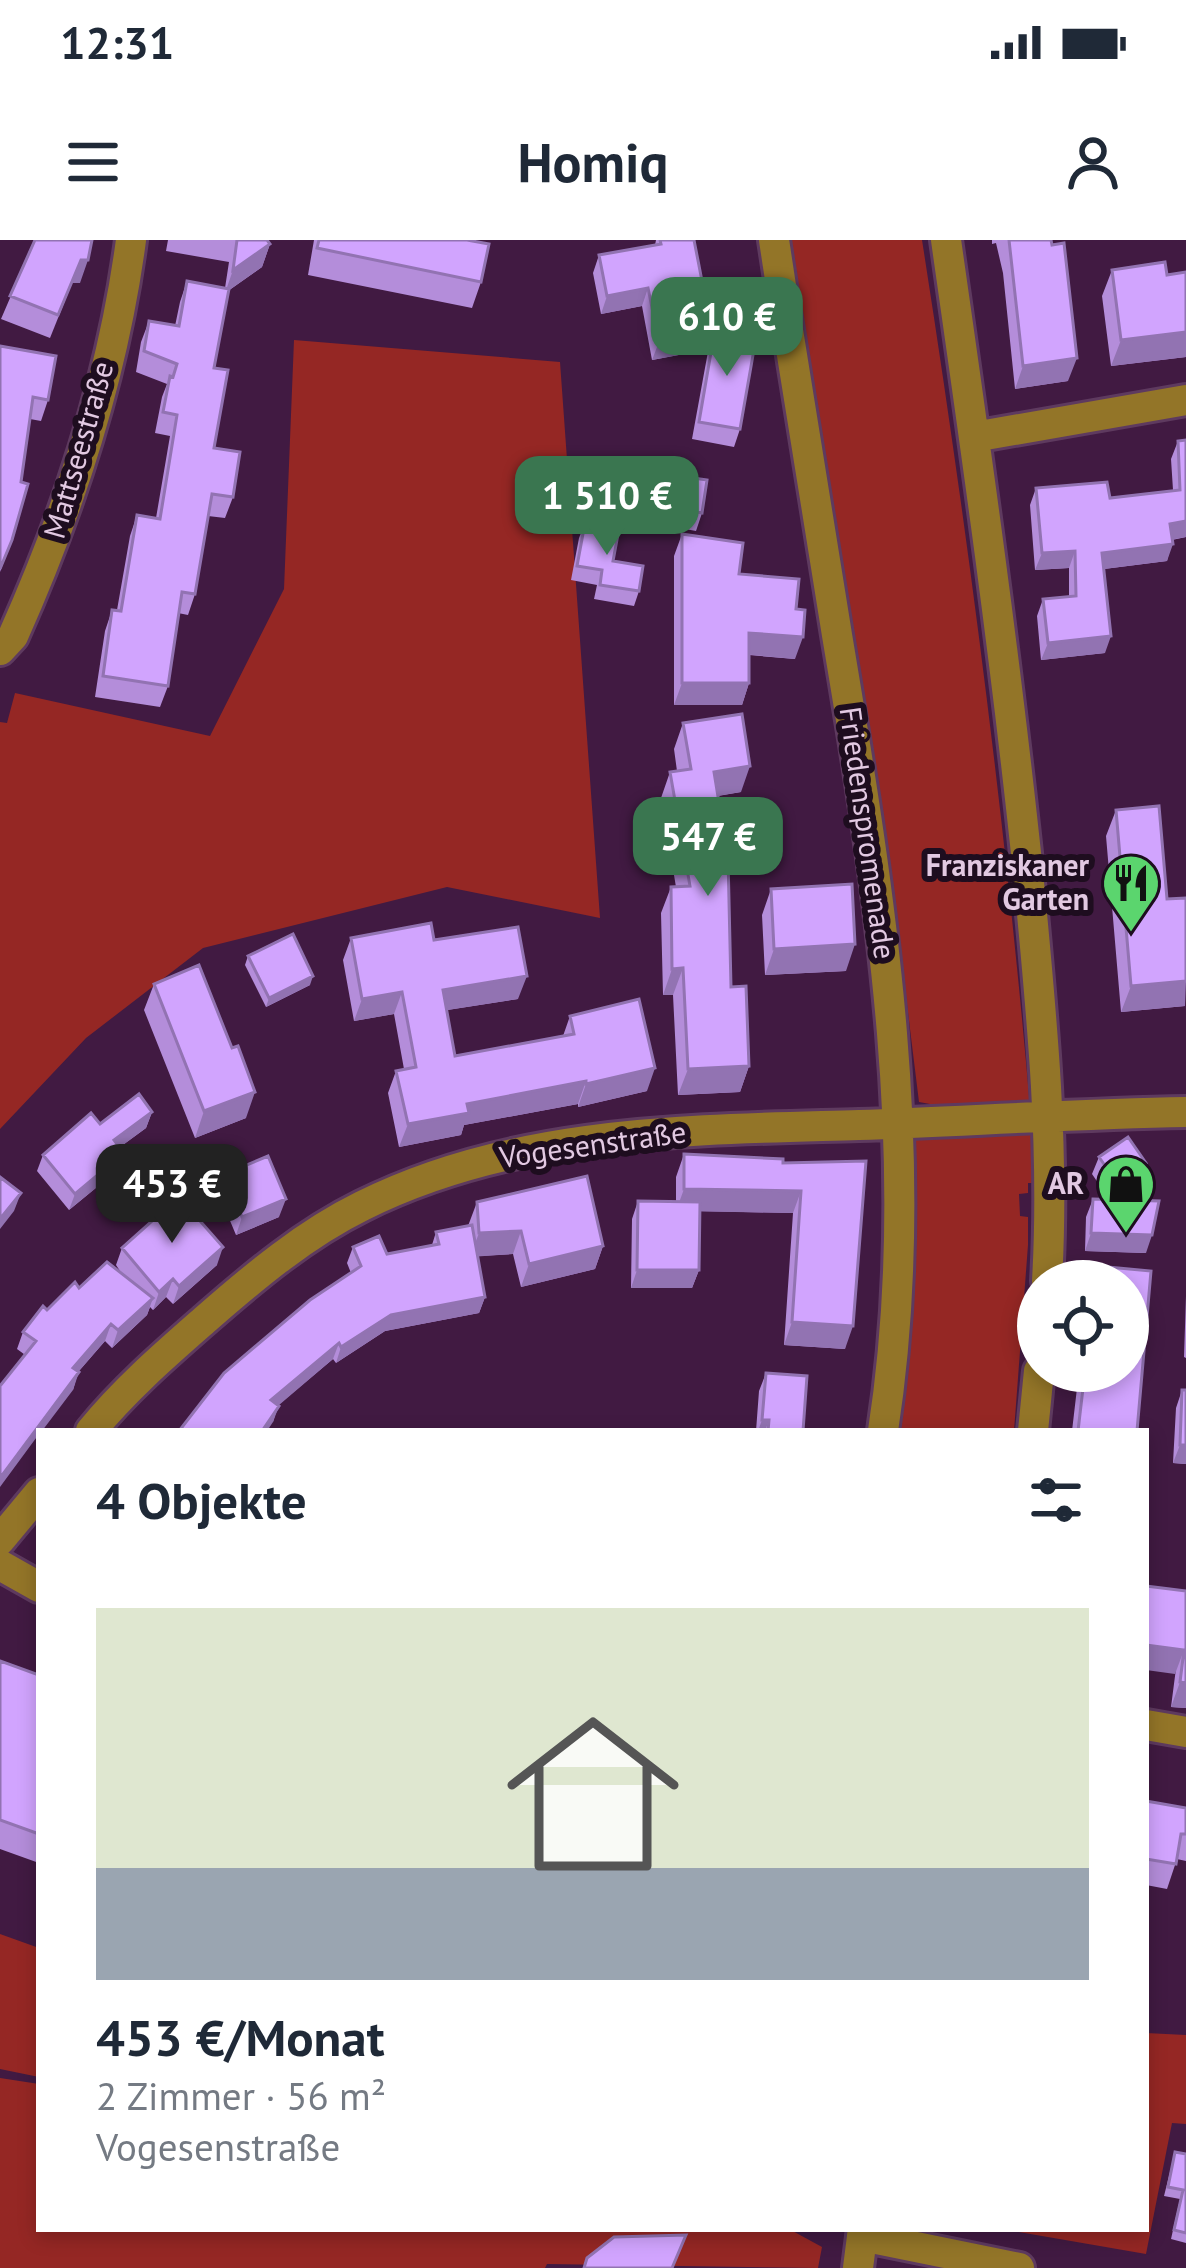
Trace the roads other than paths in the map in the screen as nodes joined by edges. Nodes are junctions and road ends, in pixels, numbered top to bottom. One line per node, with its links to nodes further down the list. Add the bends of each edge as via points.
1 (131, 240): 6 (street, Mattseestraße, via 67,508)
2 (774, 240): 9 (street, Friedenspromenade, via 860,774)
3 (946, 240): 5 (street)
4 (1186, 400): 5 (street)
5 (974, 437): 8 (street, via 1011,711)
6 (0, 650)
7 (1186, 1112): 8 (street, Vogesenstraße)
8 (1049, 1115): 9 (street, Vogesenstraße); 10 (street)
9 (900, 1123): 12 (street, Vogesenstraße, via 679,1130 578,1142 396,1190 250,1280); 13 (street, Friedenspromenade)
10 (1047, 1260)
11 (1038, 1392): 14 (street)
12 (94, 1428)
13 (883, 1428)
14 (1034, 1428)
15 (36, 1497): 16 (street)
16 (0, 1540)
17 (0, 1565): 18 (street)
18 (36, 1585)
19 (1149, 1726): 20 (street)
20 (1186, 1732)
21 (863, 2232): 22 (street); 23 (street)
22 (858, 2268)
23 (1019, 2268)

